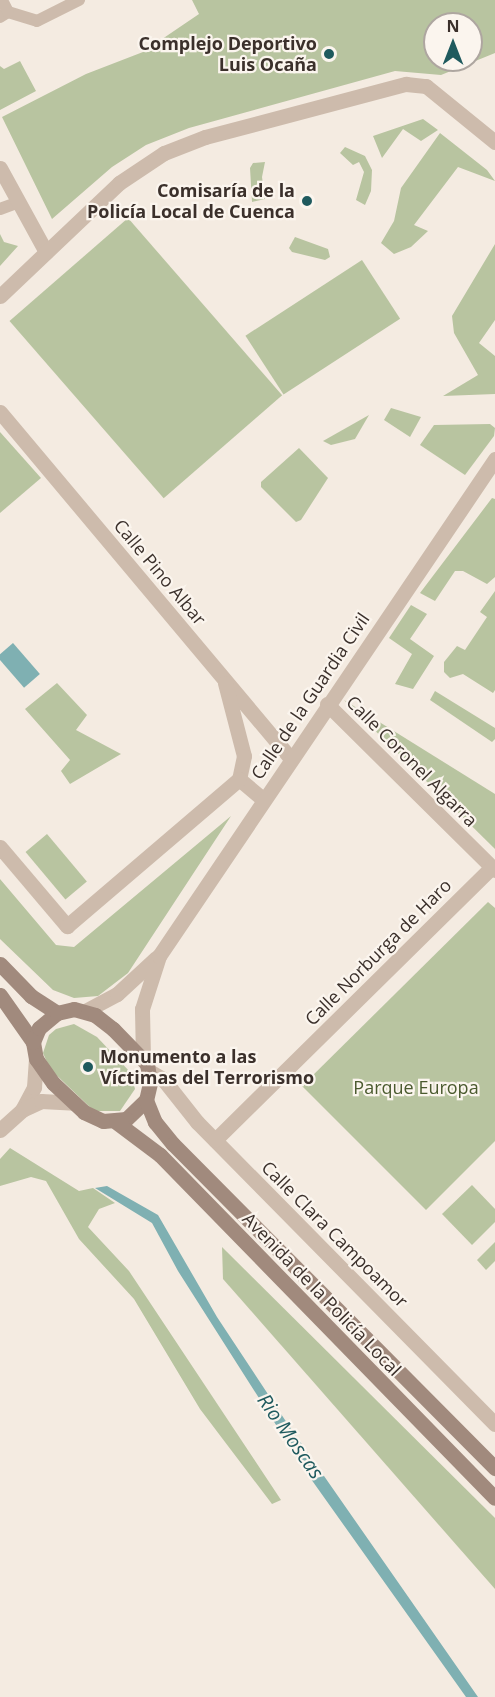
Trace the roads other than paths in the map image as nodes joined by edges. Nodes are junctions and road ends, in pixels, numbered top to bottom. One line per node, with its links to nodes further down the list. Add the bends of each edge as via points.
1 (2, 0): 3 (street)
2 (79, 0): 3 (street, via 37,21)
3 (4, 15)
4 (495, 142): 8 (street, via 426,86 406,84 205,137 164,153 119,183)
5 (0, 168): 6 (street)
6 (19, 202): 7 (street); 8 (street)
7 (0, 209)
8 (46, 252): 9 (street)
9 (0, 296)
10 (0, 412): 12 (street, Calle Pino Albar)
11 (495, 459): 13 (street, Calle de la Guardia Civil)
12 (223, 678): 14 (street, Calle Pino Albar); 15 (street, via 244,756)
13 (327, 704): 14 (street, Calle de la Guardia Civil); 18 (street, Calle Coronel Algarra)
14 (290, 758): 16 (street, Calle de la Guardia Civil)
15 (239, 779): 16 (street); 17 (street, Calle de la Guardia Civil, via 67,926)
16 (263, 799): 19 (street, Calle de la Guardia Civil)
17 (0, 847)
18 (494, 869): 32 (street, Calle Norburga de Haro)
19 (159, 956): 22 (street, Calle de la Guardia Civil, via 117,994); 26 (street, Calle de la Guardia Civil, via 142,1009)
20 (0, 964): 23 (main road, via 25,991)
21 (0, 995): 24 (main road)
22 (85, 1011): 23 (main road); 26 (main road, via 113,1029)
23 (57, 1013): 24 (main road, via 39,1028)
24 (33, 1042): 25 (main road)
25 (36, 1059): 28 (main road); 29 (street, via 34,1088)
26 (146, 1064): 27 (main road); 32 (street, Calle Clara Campoamor)
27 (146, 1100): 30 (main road, via 126,1119); 34 (main road, Avenida de la Policía Local, via 155,1122 178,1148)
28 (74, 1103): 29 (street, via 49,1100); 30 (main road, via 93,1117)
29 (22, 1110): 31 (street)
30 (117, 1122): 35 (main road, Avenida de la Policía Local, via 160,1155)
31 (0, 1130)
32 (215, 1140): 33 (street, Calle Clara Campoamor)
33 (495, 1424)
34 (495, 1468)
35 (495, 1498)

